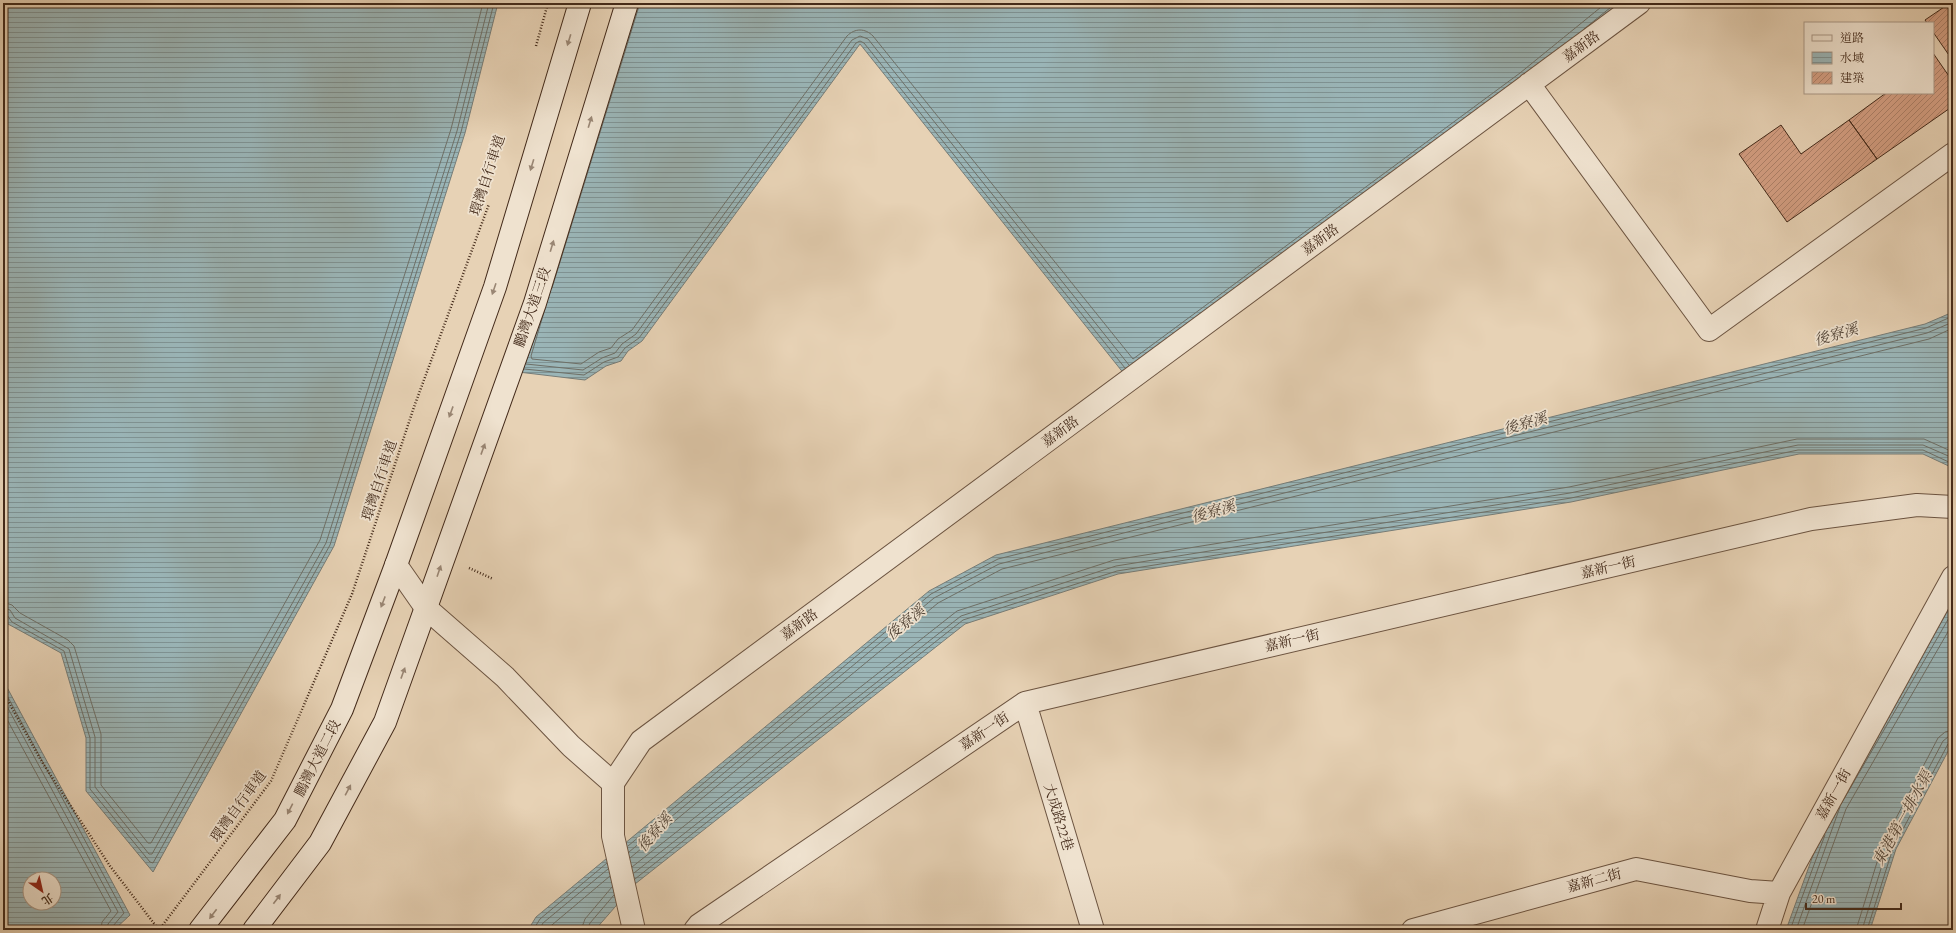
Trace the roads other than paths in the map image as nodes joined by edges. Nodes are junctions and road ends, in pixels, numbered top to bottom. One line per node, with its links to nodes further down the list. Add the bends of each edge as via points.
1 (580, 3): 7 (street, one-way to 7, via 495,287)
2 (627, 3): 9 (street, 鵬灣大道三段, one-way to 2, via 535,303)
3 (1639, 3): 4 (street, 嘉新路)
4 (1529, 84): 5 (street, via 1709,330); 11 (street, 嘉新路, via 641,741)
5 (1953, 154)
6 (1953, 508): 10 (street, 嘉新一街, via 1917,505 1810,519)
7 (396, 565): 9 (street); 13 (street, 鵬灣大道二段, one-way to 13, via 342,708 285,820)
8 (1953, 577): 12 (street, 嘉新一街)
9 (426, 608): 11 (street, via 505,677 571,746); 14 (street, one-way to 9, via 320,843 384,722)
10 (1025, 703): 16 (street, 嘉新一街); 17 (street, 大成路22巷)
11 (613, 782): 15 (street, via 613,836)
12 (1779, 893): 18 (street, 嘉新二街, via 1750,891 1636,869); 19 (street, 嘉新一街)
13 (200, 930)
14 (254, 930)
15 (634, 930)
16 (695, 930)
17 (1093, 930)
18 (1413, 930)
19 (1767, 930)

